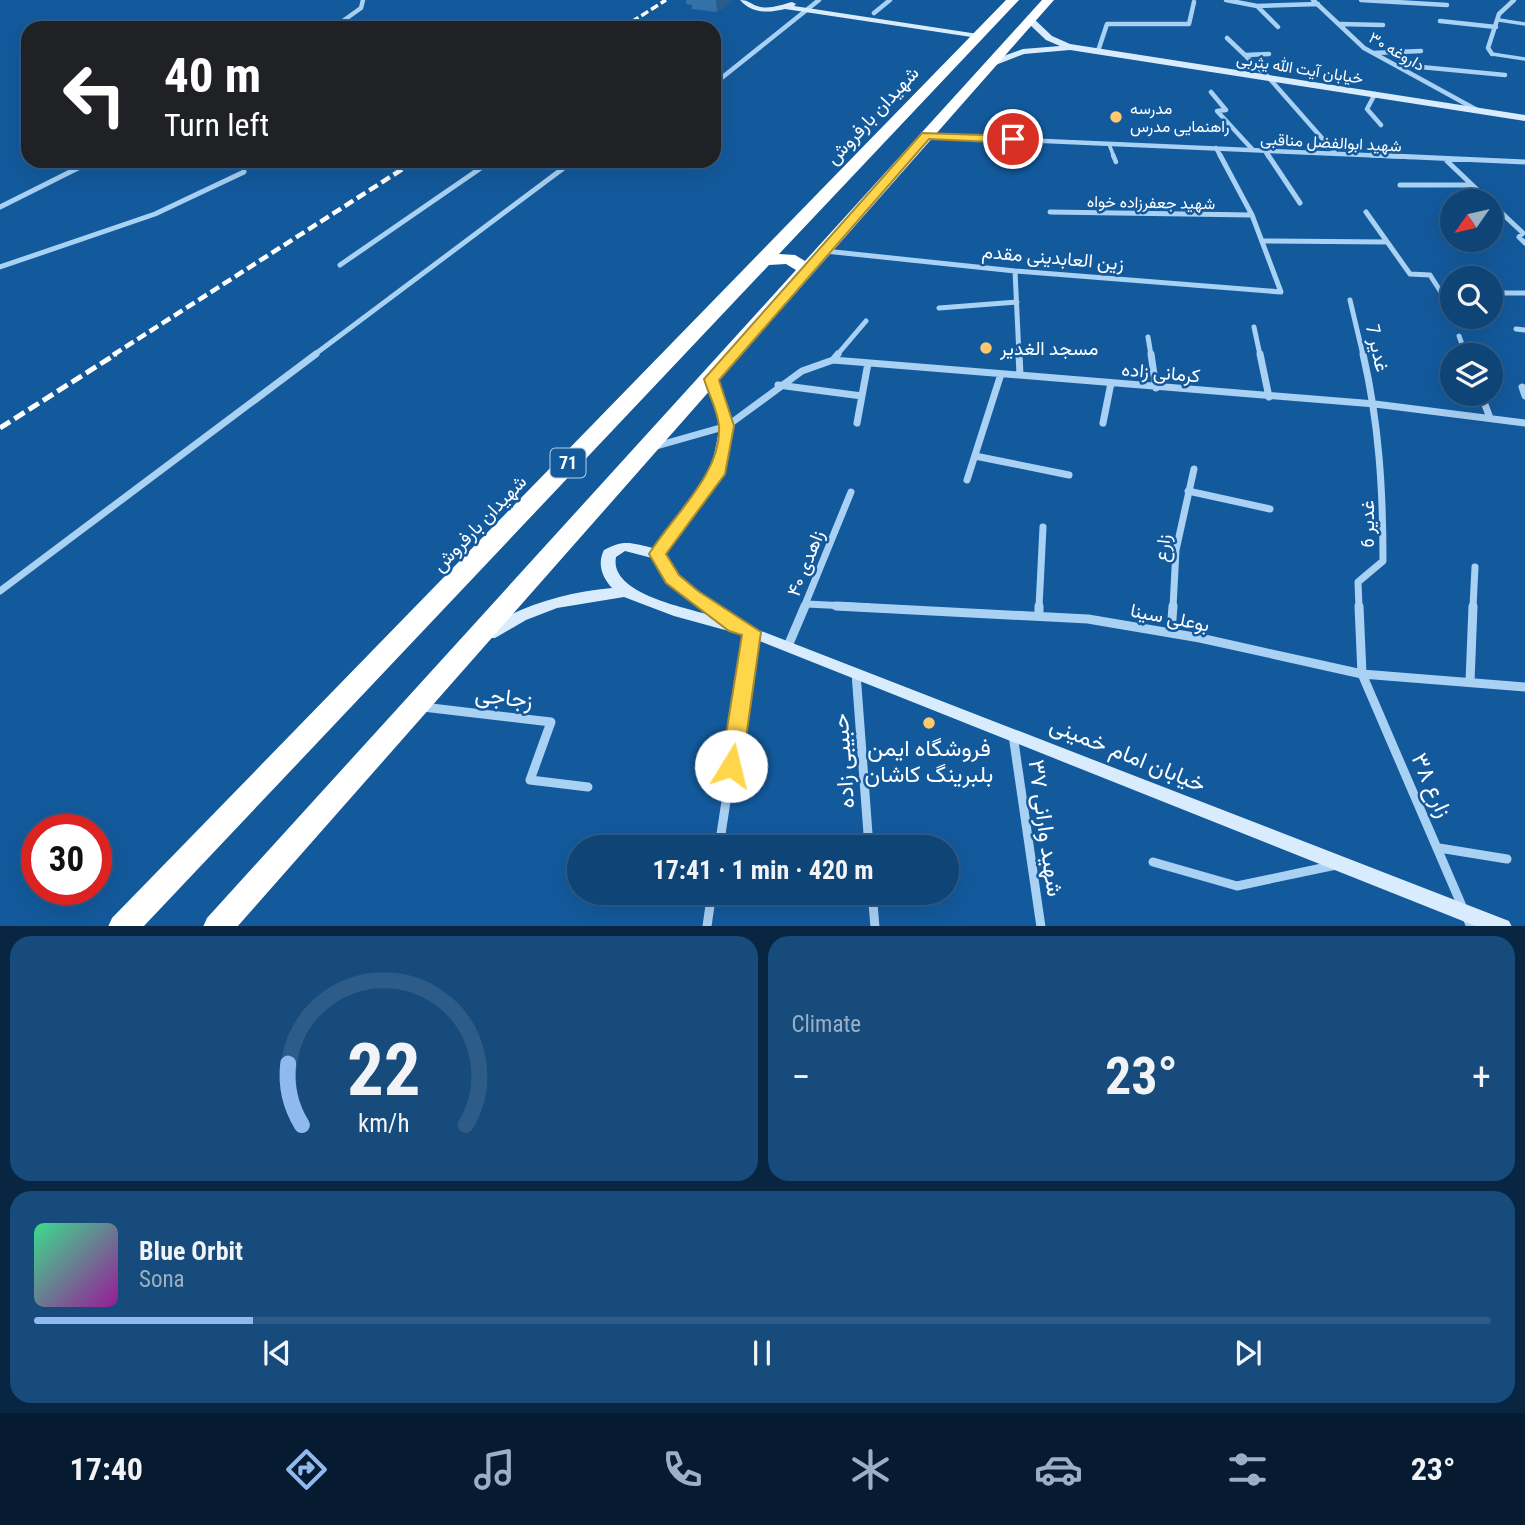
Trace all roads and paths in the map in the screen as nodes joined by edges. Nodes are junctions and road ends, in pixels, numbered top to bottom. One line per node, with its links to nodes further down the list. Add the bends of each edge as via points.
1 (363, 0): 18 (street, via 361,8)
2 (744, 0): 11 (main road, via 756,8)
3 (890, 0): 15 (street)
4 (1013, 0): 25 (highway, شهیدان بارفروش / 71)
5 (1048, 0): 16 (highway, 71)
6 (1226, 0): 14 (street)
7 (1361, 0): 13 (street)
8 (1514, 0): 17 (street, via 1499,14)
9 (1194, 2): 28 (street, via 1189,24 1107,24)
10 (1316, 2): 14 (street); 19 (street, داروغه ۳۰)
11 (791, 3): 12 (main road)
12 (813, 5): 15 (main road); 38 (street)
13 (1447, 5)
14 (1257, 6): 22 (street)
15 (870, 16): 25 (main road)
16 (1030, 20): 27 (main road, via 1049,38); 35 (highway, 71)
17 (1499, 20): 20 (lane); 23 (street)
18 (343, 21)
19 (1340, 24): 21 (street); 30 (street, داروغه ۳۰)
20 (1525, 24)
21 (1382, 25)
22 (1278, 27)
23 (1496, 27): 24 (street, via 1440,18); 32 (street, via 1488,48)
24 (1439, 28)
25 (981, 33): 65 (highway, شهیدان بارفروش / 71)
26 (1227, 38): 33 (street)
27 (1070, 47): 28 (main road, خیابان آیت الله یثربی); 35 (main road, via 1023,51)
28 (1097, 51): 39 (main road, خیابان آیت الله یثربی)
29 (1421, 51): 30 (street)
30 (1372, 53): 36 (street, داروغه ۳۰)
31 (1269, 54): 33 (street)
32 (1492, 54): 34 (lane)
33 (1245, 55): 39 (street)
34 (1525, 59)
35 (990, 64): 45 (highway, 71)
36 (1396, 65): 37 (street); 42 (street, داروغه ۳۰)
37 (1505, 75)
38 (721, 78)
39 (1269, 78): 41 (main road, خیابان آیت الله یثربی); 50 (street)
40 (1211, 92): 48 (street, via 1226,110 1217,111)
41 (1375, 94): 42 (main road, خیابان آیت الله یثربی); 44 (street, via 1367,109)
42 (1478, 110): 43 (main road, خیابان آیت الله یثربی)
43 (1525, 117)
44 (1381, 125)
45 (926, 136): 46 (street, شهید ابوالفضل مناقبی); 68 (highway, 71)
46 (1109, 144): 47 (street, شهید ابوالفضل مناقبی); 52 (lane)
47 (1216, 148): 48 (street, شهید ابوالفضل مناقبی); 67 (street)
48 (1252, 150): 49 (street, شهید ابوالفضل مناقبی)
49 (1265, 151): 50 (street, شهید ابوالفضل مناقبی); 61 (street)
50 (1336, 154): 51 (street, شهید ابوالفضل مناقبی)
51 (1447, 161): 53 (street, شهید ابوالفضل مناقبی); 59 (street)
52 (1116, 162)
53 (1525, 162)
54 (78, 168): 62 (street)
55 (244, 168): 75 (street, via 222,185 163,211)
56 (481, 168): 74 (street)
57 (564, 168): 121 (street)
58 (1400, 185): 59 (street)
59 (1472, 185): 60 (street)
60 (1476, 189)
61 (1300, 203)
62 (0, 207)
63 (1050, 212): 67 (street, شهید جعفرزاده خواه)
64 (1366, 212): 70 (street)
65 (810, 214): 68 (highway, via 823,223); 73 (highway, شهیدان بارفروش / 71)
66 (1503, 214): 71 (street, via 1523,233 1519,237)
67 (1252, 215): 69 (street)
68 (848, 223): 72 (highway, 71)
69 (1262, 241): 70 (street); 77 (street, زین العابدینی مقدم, via 1281,292)
70 (1387, 242): 78 (street, via 1410,274 1430,275)
71 (1525, 243)
72 (824, 250): 76 (highway, 71); 77 (street, زین العابدینی مقدم)
73 (762, 260): 76 (highway, via 789,259); 145 (highway, شهیدان بارفروش / 71)
74 (340, 265)
75 (0, 267)
76 (807, 269): 95 (highway, 71)
77 (1015, 271): 82 (street)
78 (1440, 291)
79 (1503, 293): 80 (street)
80 (1525, 293)
81 (1350, 300): 103 (street, غدیر 7)
82 (1017, 302): 83 (street); 94 (street)
83 (939, 308)
84 (866, 321): 91 (street)
85 (1254, 327): 102 (street)
86 (1516, 329): 87 (street)
87 (1525, 330)
88 (1459, 336): 90 (street)
89 (1148, 337): 99 (street)
90 (1462, 343)
91 (833, 360): 92 (street, کرمانی زاده); 97 (street, کرمانی زاده, via 811,364)
92 (868, 363): 93 (street, کرمانی زاده); 100 (street)
93 (1001, 374): 94 (street, کرمانی زاده); 111 (street)
94 (1020, 375): 96 (street, کرمانی زاده)
95 (711, 379): 109 (main road); 110 (highway, 71)
96 (1111, 383): 99 (street, کرمانی زاده); 108 (street)
97 (778, 385): 100 (street); 109 (street, کرمانی زاده)
98 (1522, 387): 101 (street)
99 (1156, 388): 102 (street, کرمانی زاده)
100 (862, 396): 107 (street)
101 (1525, 396)
102 (1269, 397): 103 (street, کرمانی زاده)
103 (1375, 404): 105 (street, کرمانی زاده); 130 (street, غدیر 6, via 1383,490 1383,561 1358,582)
104 (1486, 406): 105 (street)
105 (1490, 418): 106 (street, کرمانی زاده)
106 (1525, 422)
107 (857, 423)
108 (1103, 423)
109 (727, 426): 110 (street, کرمانی زاده); 119 (main road, via 717,474)
110 (650, 448): 127 (highway, 71)
111 (975, 456): 113 (street); 114 (street)
112 (1194, 470): 115 (street, زارع)
113 (1069, 475)
114 (967, 480)
115 (1188, 491): 117 (street); 126 (street, زارع, via 1176,550)
116 (851, 492): 123 (street, زاهدی ۴۰)
117 (1270, 509)
118 (1044, 527): 124 (street)
119 (657, 554): 122 (main road, via 622,546 609,554 607,564 613,579); 125 (main road, via 673,579)
120 (1475, 567): 131 (street)
121 (0, 591)
122 (625, 592): 125 (main road); 127 (main road, via 562,600 530,611)
123 (806, 604): 124 (street, بوعلی سینا); 128 (street, زاهدی ۴۰)
124 (1039, 615): 126 (street, بوعلی سینا)
125 (744, 629): 128 (main road, خیابان امام خمینی); 136 (street)
126 (1171, 632): 130 (street, بوعلی سینا)
127 (474, 645): 133 (highway, 71)
128 (788, 646): 129 (main road, خیابان امام خمینی)
129 (856, 673): 134 (main road, خیابان امام خمینی); 137 (street, حبیبی زاده)
130 (1362, 674): 131 (street, بوعلی سینا); 138 (street, زارع ۳۸)
131 (1470, 682): 132 (street, بوعلی سینا)
132 (1525, 687)
133 (417, 706): 135 (street, زجاجی, via 551,722 530,780); 146 (highway, 71)
134 (1013, 735): 141 (main road, خیابان امام خمینی); 149 (street, شهید وارانی ۳۷)
135 (588, 787)
136 (720, 835)
137 (868, 835)
138 (1439, 848): 139 (street); 144 (street, زارع ۳۸)
139 (1507, 859)
140 (1153, 862): 141 (street, via 1237,886)
141 (1340, 864): 144 (main road, خیابان امام خمینی)
142 (710, 905): 147 (street)
143 (873, 905): 148 (street)
144 (1468, 919): 150 (main road, خیابان امام خمینی)
145 (123, 926)
146 (218, 926)
147 (707, 926)
148 (875, 926)
149 (1041, 926)
150 (1502, 926)

